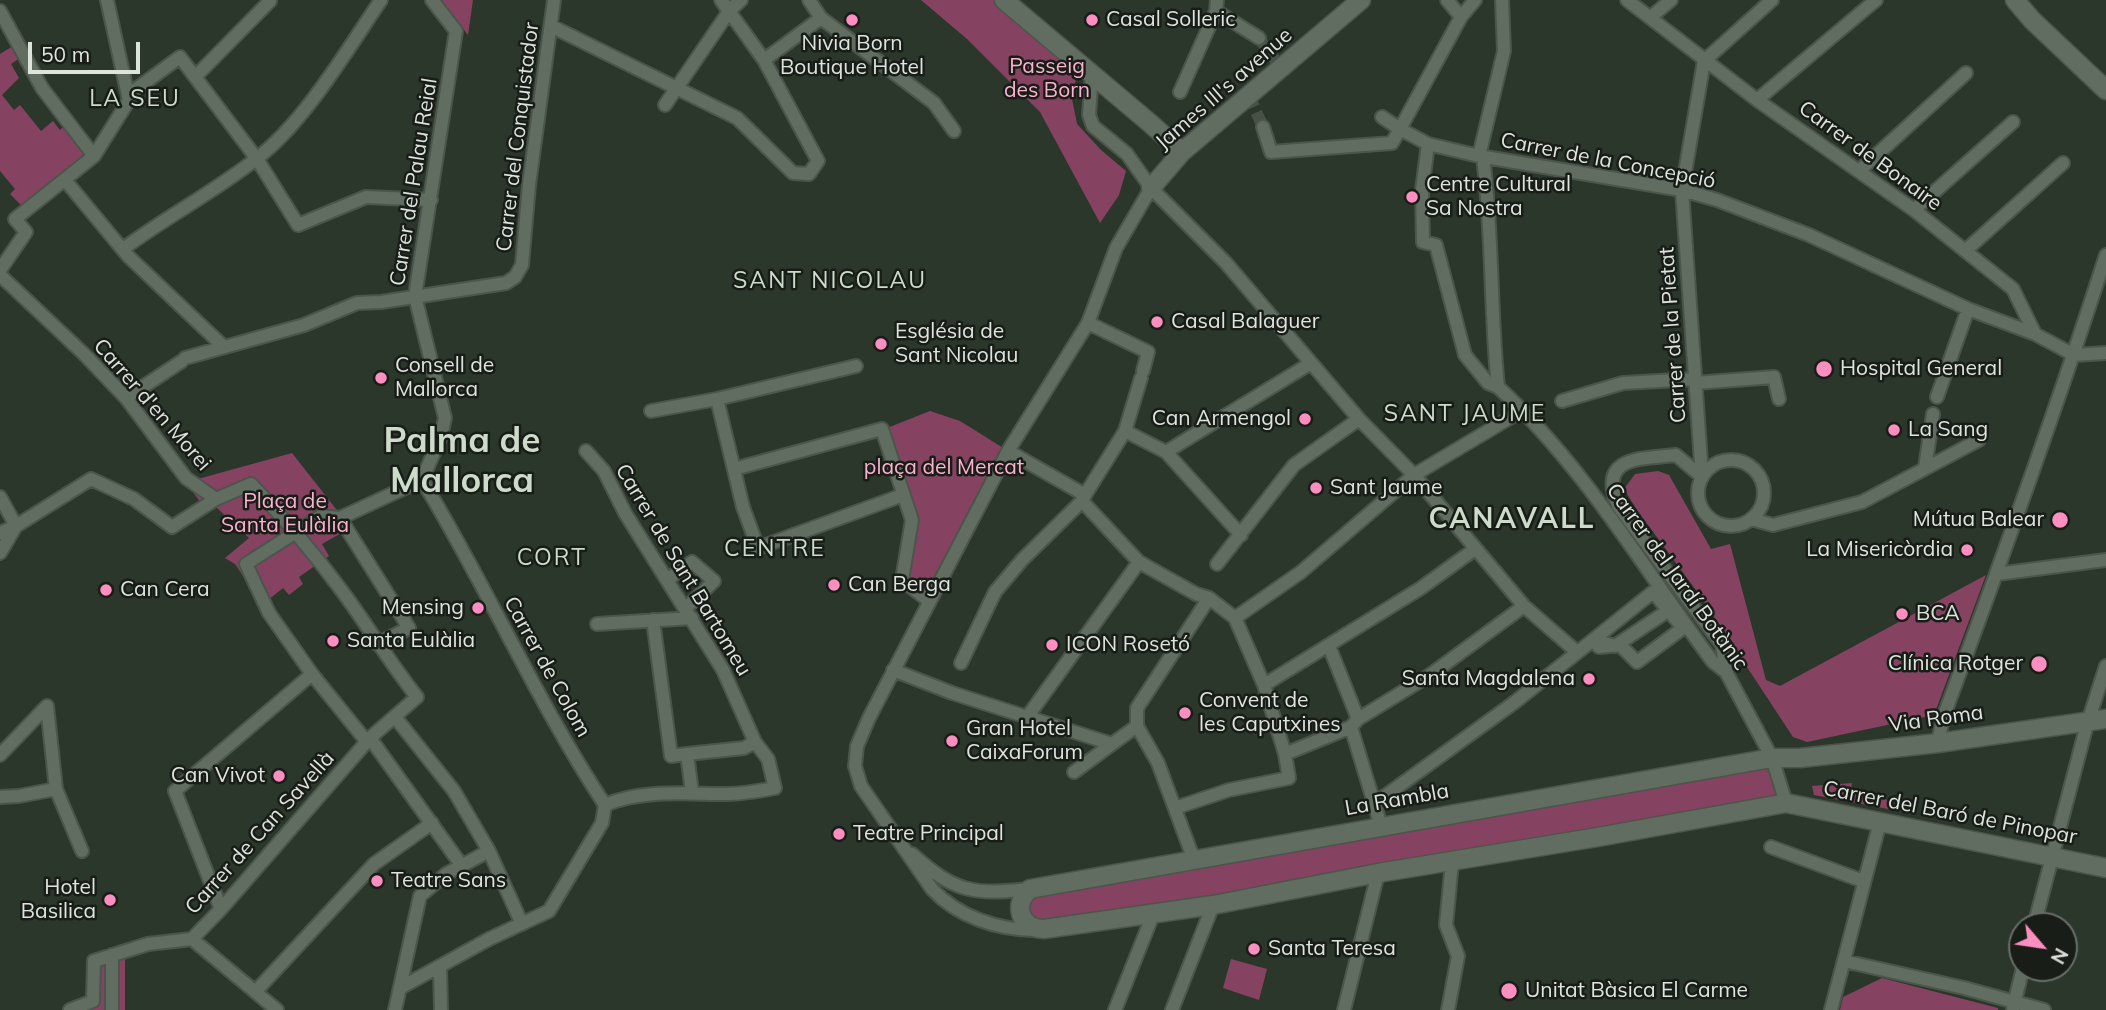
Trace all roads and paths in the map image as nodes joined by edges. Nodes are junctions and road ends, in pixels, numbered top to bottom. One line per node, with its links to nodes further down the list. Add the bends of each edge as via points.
1 (107, 0): 35 (street)
2 (382, 0): 47 (street, via 298,117)
3 (432, 0): 53 (street, Carrer del Palau Reial, via 456,31)
4 (554, 0): 25 (street, Carrer del Conquistador)
5 (721, 0): 20 (street)
6 (741, 0): 20 (street)
7 (809, 0): 24 (street)
8 (1004, 0): 30 (street)
9 (1361, 0): 44 (street, James III's avenue)
10 (1447, 0): 22 (street)
11 (1475, 0): 22 (street)
12 (1502, 0): 46 (street, via 1504,51)
13 (1628, 0): 23 (street, Carrer de Bonaire)
14 (1671, 0): 23 (street)
15 (1772, 0): 28 (street)
16 (1876, 0): 36 (street)
17 (2015, 0): 33 (street)
18 (269, 1): 31 (street)
19 (1214, 4): 26 (street); 34 (street)
20 (730, 10): 27 (street); 32 (street)
21 (0, 11): 45 (street, via 42,88)
22 (1461, 17): 41 (street)
23 (1651, 17): 28 (street, Carrer de Bonaire)
24 (821, 18): 27 (street); 42 (street, via 934,103)
25 (551, 26): 32 (street); 59 (street, Carrer del Conquistador, via 522,265 506,283)
26 (1259, 38)
27 (764, 60): 32 (street, via 818,161 808,174 793,173 737,118)
28 (1704, 61): 36 (street, Carrer de Bonaire); 52 (street, Carrer de la Pietat)
29 (1966, 73): 49 (street)
30 (1092, 75): 44 (street); 51 (street, via 1093,127 1127,154)
31 (196, 76): 35 (street, via 180,57); 47 (street)
32 (676, 87): 37 (street)
33 (2106, 90)
34 (1180, 92)
35 (128, 95): 45 (street)
36 (1757, 100): 49 (street, Carrer de Bonaire)
37 (665, 105)
38 (1382, 117): 41 (street, Carrer de la Concepció)
39 (2013, 122): 54 (street)
40 (1263, 127): 41 (street, via 1271,152 1392,143)
41 (1400, 129): 43 (street, Carrer de la Concepció)
42 (954, 131)
43 (1428, 144): 46 (street, Carrer de la Concepció); 69 (street, Carrer del Jardí Botànic, via 1422,190 1423,242 1436,245 1465,355 1488,383)
44 (1182, 152): 51 (street, James III's avenue)
45 (94, 156): 50 (street)
46 (1481, 157): 52 (street, Carrer de la Concepció); 69 (street, via 1489,204)
47 (257, 159): 53 (street, via 298,225 366,197); 55 (street)
48 (2063, 163): 56 (street)
49 (1859, 170): 54 (street, Carrer de Bonaire)
50 (65, 180): 55 (street); 58 (street, via 15,219 26,232)
51 (1151, 188): 61 (street, via 1116,248); 66 (street, via 1226,262)
52 (1682, 190): 60 (street, Carrer de la Concepció, via 1809,235); 68 (street, Carrer de la Pietat)
53 (431, 200): 59 (street, Carrer del Palau Reial)
54 (1914, 210): 56 (street, Carrer de Bonaire)
55 (123, 250): 63 (street)
56 (1965, 251): 62 (street, Carrer de Bonaire, via 2013,289)
57 (2106, 255): 65 (street)
58 (1, 268): 71 (street, Carrer d'en Morei)
59 (415, 296): 63 (street, via 357,303 304,325); 88 (street, Carrer del Palau Reial, via 445,418)
60 (1968, 309): 62 (street, Carrer de la Concepció); 70 (street)
61 (1088, 323): 79 (street, via 1148,352); 82 (street)
62 (2035, 334): 65 (street)
63 (224, 347): 71 (street, via 184,359)
64 (2106, 353): 65 (street)
65 (2074, 355): 104 (street)
66 (1311, 363): 78 (street); 83 (street)
67 (856, 366): 72 (street)
68 (1695, 381): 73 (street, via 1774,377); 74 (street, via 1623,383); 87 (street, Carrer de la Pietat)
69 (1498, 387): 75 (street, Carrer del Jardí Botànic)
70 (1937, 397)
71 (126, 398): 92 (street, Carrer d'en Morei, via 186,478)
72 (717, 399): 76 (street); 85 (street)
73 (1779, 400)
74 (1562, 401)
75 (1523, 410): 86 (street); 109 (street, Carrer del Jardí Botànic, via 1566,458)
76 (650, 411)
77 (1933, 414): 84 (street)
78 (1359, 419): 86 (street); 98 (street, via 1294,465)
79 (1125, 431): 83 (street); 91 (street)
80 (1979, 440): 84 (street)
81 (586, 450): 105 (street, Carrer de Sant Bartomeu, via 604,471)
82 (1008, 451): 91 (street); 107 (street)
83 (1166, 452): 98 (street)
84 (1925, 468): 94 (street, via 1862,502 1773,525)
85 (734, 469): 89 (street, via 882,429); 89 (street, via 758,548)
86 (1414, 475): 99 (street); 111 (street, via 1301,572)
87 (1702, 477): 94 (street, via 1698,499 1709,518 1730,526); 94 (street, via 1708,468 1727,460 1748,464 1762,480 1763,501); 122 (street, via 1676,455 1632,460 1613,475 1611,487 1618,506 1723,645)
88 (422, 480): 93 (street); 144 (street, Carrer de Colom)
89 (903, 495): 107 (street, via 912,520 902,580)
90 (0, 497): 95 (street)
91 (1083, 498): 102 (street); 119 (street, via 995,592)
92 (216, 499): 95 (street, via 172,527 134,499 91,479); 96 (street, via 251,484)
93 (340, 518): 96 (street, via 321,516); 115 (street, via 409,628)
94 (1751, 519)
95 (16, 526): 97 (street); 100 (street)
96 (296, 531): 115 (street); 123 (street, via 246,564 269,613)
97 (0, 533)
98 (1241, 535): 103 (street)
99 (1475, 549): 108 (street); 116 (street)
100 (0, 553)
101 (2106, 560): 104 (street)
102 (1139, 562): 106 (street); 125 (street)
103 (1217, 564)
104 (1997, 574): 132 (street, via 1943,718)
105 (667, 580): 110 (street, Carrer de Sant Bartomeu); 110 (street, via 692,562 714,581)
106 (1209, 598): 111 (street); 129 (street, via 1137,708)
107 (929, 601): 121 (street)
108 (1524, 606): 118 (street); 128 (street, via 1430,676)
109 (1673, 613): 114 (street, via 1653,592); 117 (street, via 1666,612); 117 (street, via 1682,628 1637,662 1620,645); 122 (street, Carrer del Jardí Botànic)
110 (689, 614): 112 (street); 131 (street, Carrer de Sant Bartomeu, via 723,670)
111 (1235, 618): 124 (street)
112 (653, 620): 113 (street); 134 (street, via 671,756)
113 (597, 624)
114 (1593, 640): 117 (street, via 1599,647); 118 (street)
115 (377, 644): 126 (street, Carrer de Can Savellà, via 417,697)
116 (1329, 646): 124 (street); 128 (street)
117 (1615, 646)
118 (1577, 652): 143 (street)
119 (961, 663)
120 (2106, 666): 127 (street)
121 (893, 670): 125 (street); 149 (street, via 857,747 855,766 861,786)
122 (1726, 672): 137 (street, Carrer del Jardí Botànic)
123 (312, 674): 130 (street); 162 (street, via 175,791)
124 (1264, 685): 135 (street)
125 (1028, 716): 133 (street)
126 (396, 717): 130 (street, Carrer de Can Savellà); 152 (street, via 454,791)
127 (2097, 721): 132 (street, Via Roma); 153 (street)
128 (1354, 723): 135 (street); 143 (street)
129 (1138, 726): 133 (street); 145 (street)
130 (369, 740): 147 (street); 162 (street, Carrer de Can Savellà)
131 (755, 742): 134 (street, via 744,748); 140 (street, Carrer de Sant Bartomeu, via 768,759 775,788 728,794)
132 (1938, 743): 137 (street, Via Roma)
133 (1112, 744): 138 (street)
134 (687, 754): 140 (street)
135 (1284, 754): 145 (street, via 1289,778 1229,790)
136 (0, 755): 139 (street, via 47,706)
137 (1772, 758): 142 (street, Carrer del Jardí Botànic); 148 (street, La Rambla)
138 (1073, 772)
139 (56, 789): 141 (street); 151 (street)
140 (692, 792): 144 (street)
141 (0, 797)
142 (1786, 803): 146 (street, Carrer del Baró de Pinopar); 155 (street)
143 (1374, 804): 148 (street)
144 (605, 805): 165 (street, via 602,823 549,911)
145 (1175, 808): 154 (street)
146 (1880, 822): 153 (street, Carrer del Baró de Pinopar); 159 (street)
147 (432, 823): 156 (street); 173 (street, via 374,864)
148 (1381, 826): 154 (street, La Rambla)
149 (901, 844): 160 (street, via 940,877 972,891); 166 (street, via 925,881 947,903 1000,927)
150 (1771, 847): 159 (street)
151 (82, 851)
152 (489, 851): 156 (street); 165 (street)
153 (2053, 857): 157 (street, Carrer del Baró de Pinopar); 164 (street)
154 (1194, 860): 160 (street, La Rambla)
155 (1452, 862): 158 (street); 184 (street, via 1446,925 1458,956)
156 (462, 866): 172 (street, via 420,896)
157 (2106, 868)
158 (1378, 873): 161 (street); 183 (street)
159 (1863, 881): 169 (street)
160 (1030, 889): 166 (street, via 1020,902 1021,917 1031,927)
161 (1213, 905): 163 (street); 182 (street)
162 (221, 909): 167 (street, Carrer de Can Savellà)
163 (1154, 912): 166 (street); 181 (street)
164 (2039, 912)
165 (522, 924): 170 (street)
166 (1044, 929)
167 (192, 939): 168 (street, Carrer de Can Savellà, via 148,944); 173 (street)
168 (112, 955): 176 (street, Carrer de Can Savellà, via 94,961 93,1001); 177 (street)
169 (1844, 961): 175 (street); 185 (street)
170 (440, 966): 172 (street); 180 (street)
171 (2019, 982): 175 (street)
172 (400, 988): 179 (street)
173 (256, 991): 174 (street)
174 (262, 1005): 178 (street)
175 (2013, 1006): 186 (street)
176 (70, 1010)
177 (112, 1010)
178 (277, 1010)
179 (395, 1010)
180 (440, 1010)
181 (1115, 1010)
182 (1172, 1010)
183 (1344, 1010)
184 (1448, 1010)
185 (1831, 1010)
186 (2044, 1010)

